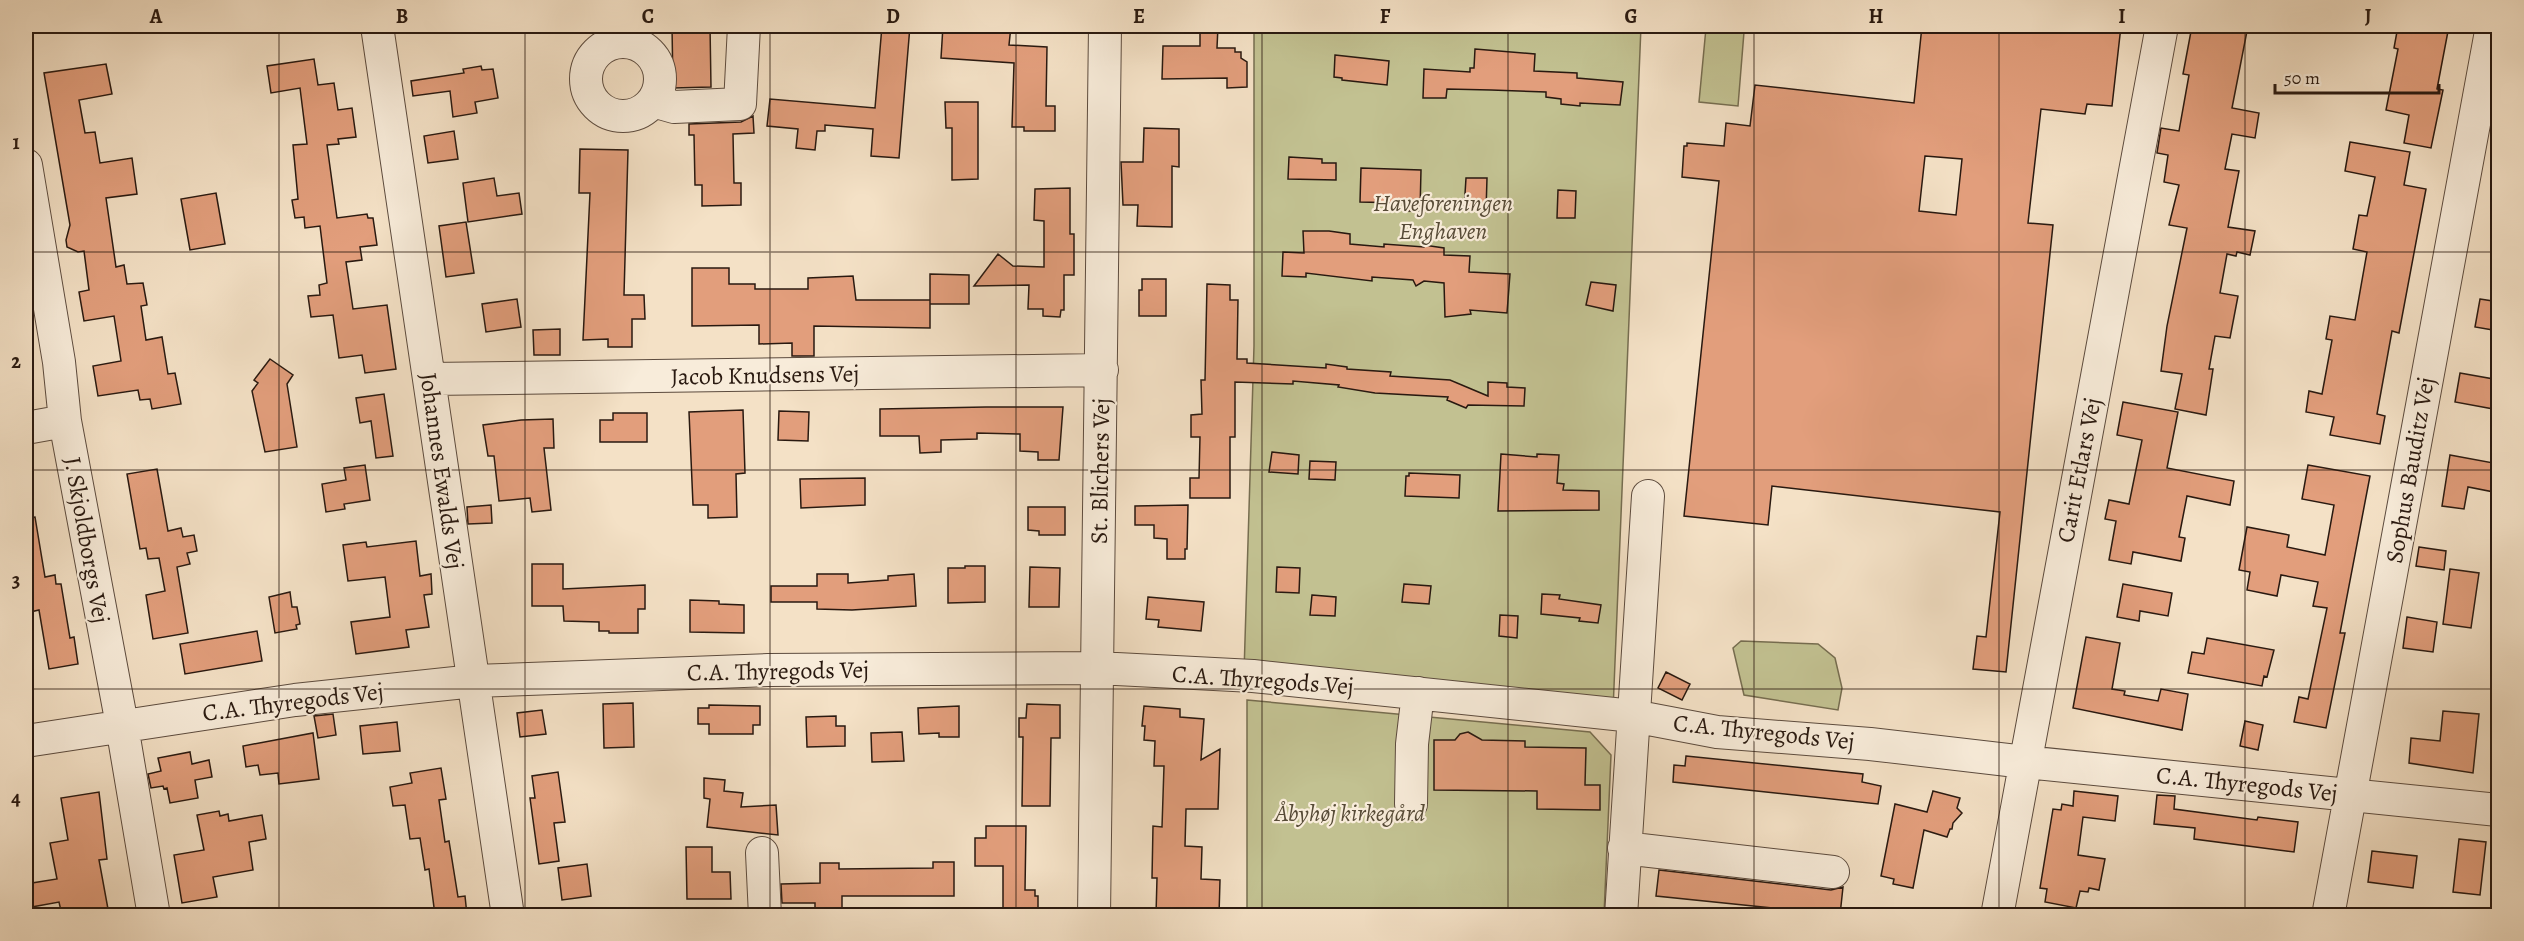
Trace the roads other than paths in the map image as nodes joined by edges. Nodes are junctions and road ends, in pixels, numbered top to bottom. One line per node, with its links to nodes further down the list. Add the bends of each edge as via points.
1 (377, 26): 9 (street, Johannes Ewalds Vej)
2 (744, 26): 6 (street, via 740,104 674,107)
3 (1105, 26): 8 (street, St. Blichers Vej)
4 (2162, 26): 19 (street, Carit Etlars Vej)
5 (2492, 26): 20 (street, Sophus Bauditz Vej)
6 (652, 101)
7 (26, 165): 10 (street, J. Skjoldborgs Vej)
8 (1102, 370): 9 (street, Jacob Knudsens Vej); 13 (street, St. Blichers Vej)
9 (429, 379): 14 (street, Johannes Ewalds Vej)
10 (65, 421): 11 (street); 17 (street, J. Skjoldborgs Vej)
11 (26, 428)
12 (1648, 496): 16 (street)
13 (1097, 668): 14 (street, C.A. Thyregods Vej, via 768,670); 15 (street, C.A. Thyregods Vej, via 1253,676); 29 (street, St. Blichers Vej)
14 (474, 681): 17 (street, C.A. Thyregods Vej, via 295,699); 27 (street, Johannes Ewalds Vej)
15 (1418, 693): 16 (street, C.A. Thyregods Vej); 21 (street)
16 (1633, 716): 19 (street, C.A. Thyregods Vej, via 1717,732); 23 (street)
17 (122, 726): 18 (street, C.A. Thyregods Vej); 26 (street, J. Skjoldborgs Vej)
18 (26, 741)
19 (2025, 762): 20 (street, C.A. Thyregods Vej); 31 (street, Carit Etlars Vej)
20 (2350, 794): 22 (street, C.A. Thyregods Vej); 32 (street, Sophus Bauditz Vej)
21 (1411, 804)
22 (2499, 810)
23 (1624, 848): 25 (street); 30 (street)
24 (762, 853): 28 (street)
25 (1833, 872)
26 (154, 915)
27 (508, 915)
28 (765, 915)
29 (1094, 915)
30 (1621, 915)
31 (1997, 915)
32 (2328, 915)

